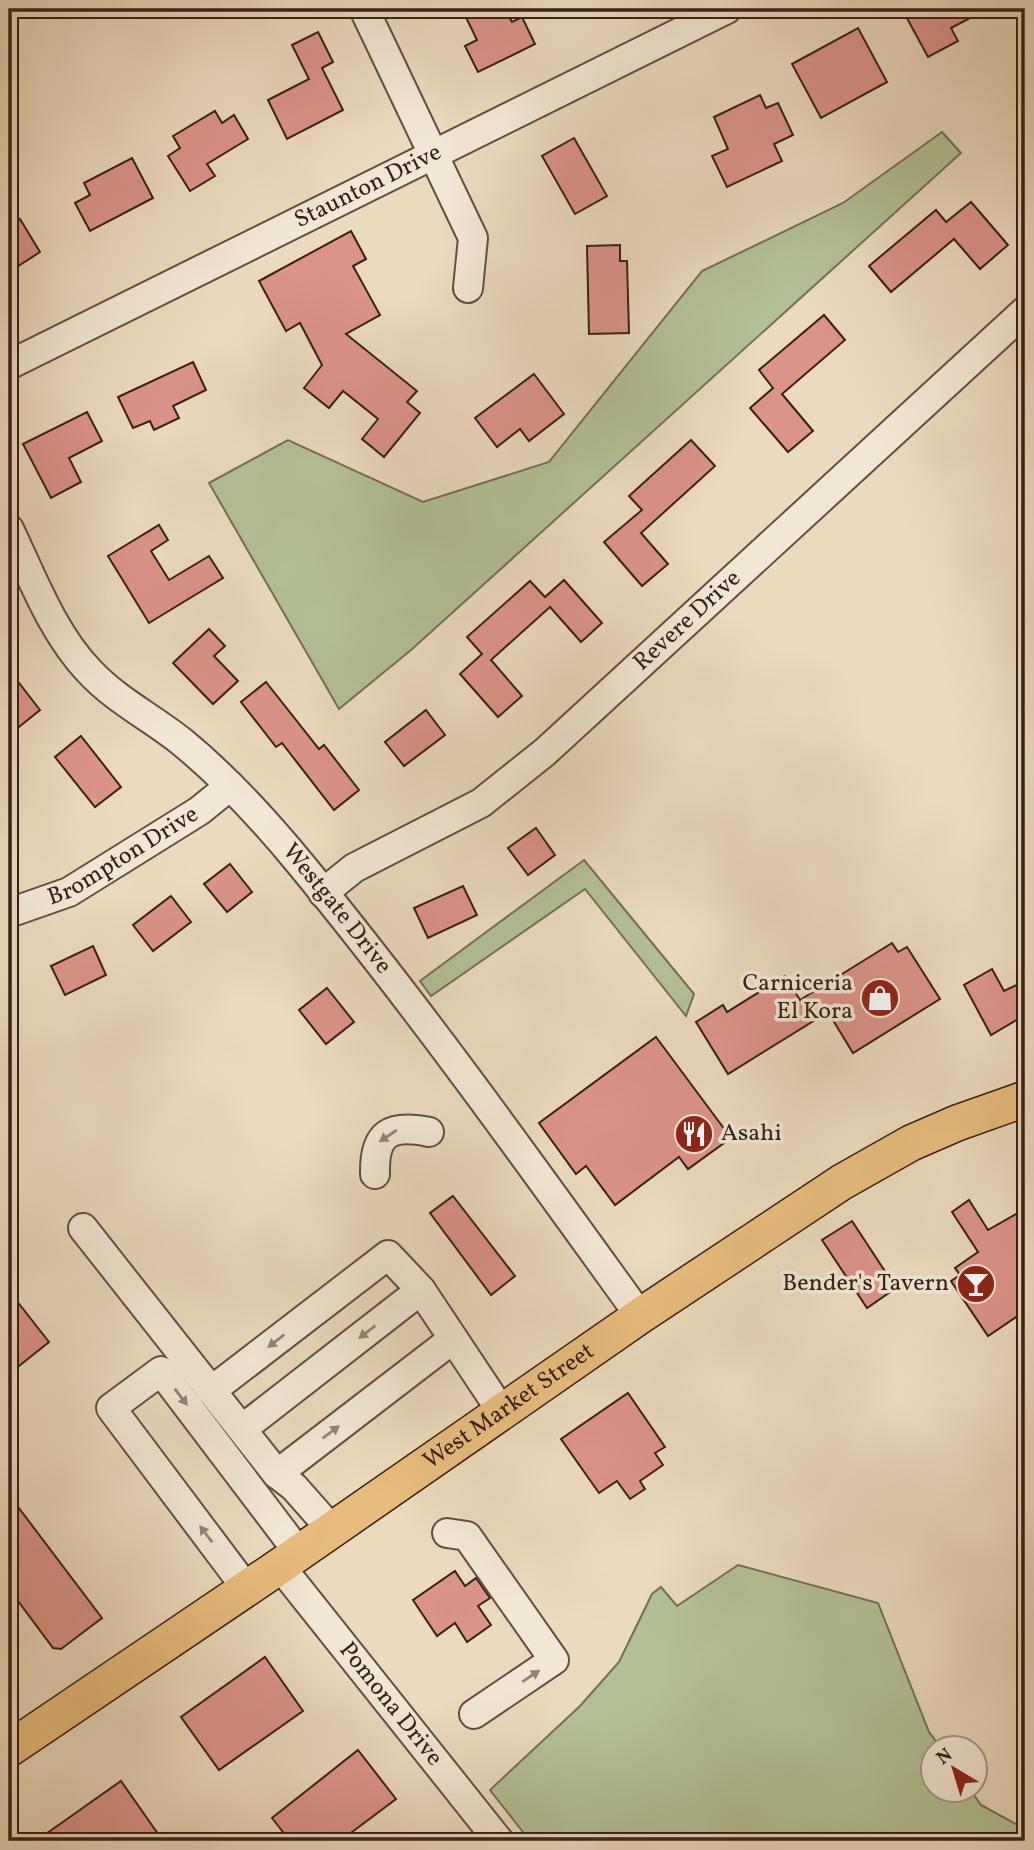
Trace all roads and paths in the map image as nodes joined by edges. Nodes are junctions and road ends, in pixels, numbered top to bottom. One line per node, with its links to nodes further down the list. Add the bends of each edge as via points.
1 (364, 9): 3 (street)
2 (727, 9): 3 (street, Staunton Drive)
3 (434, 153): 4 (street, via 473,238); 6 (street, Staunton Drive)
4 (468, 288)
5 (1025, 311): 9 (street, Revere Drive, via 513,779 481,803 354,868)
6 (9, 366)
7 (9, 529): 8 (street, Westgate Drive, via 55,623 87,669 112,694 181,741)
8 (230, 786): 9 (street, Westgate Drive); 10 (street, Brompton Drive, via 199,811 69,892)
9 (323, 893): 16 (street, Westgate Drive)
10 (9, 913)
11 (1025, 1098): 16 (main road, West Market Street, via 957,1123 879,1160)
12 (429, 1132): 13 (street, one-way to 13, via 410,1128 385,1135 374,1155)
13 (375, 1174)
14 (83, 1228): 18 (street)
15 (421, 1290): 17 (street); 18 (street, one-way to 18, via 388,1255); 20 (street, one-way to 20)
16 (640, 1316): 19 (main road, West Market Street)
17 (453, 1339): 19 (street); 21 (street, one-way to 17)
18 (212, 1391): 20 (street)
19 (502, 1412): 22 (main road, West Market Street)
20 (242, 1429): 21 (street)
21 (277, 1474): 22 (street)
22 (332, 1531): 24 (main road, West Market Street)
23 (447, 1532): 26 (street, one-way to 23, via 554,1660 467,1535)
24 (290, 1560): 25 (main road, West Market Street); 25 (street, Pomona Drive, one-way to 24, via 111,1408 161,1371); 28 (street, Pomona Drive)
25 (247, 1589): 27 (main road, West Market Street)
26 (474, 1714)
27 (9, 1749)
28 (499, 1841)

